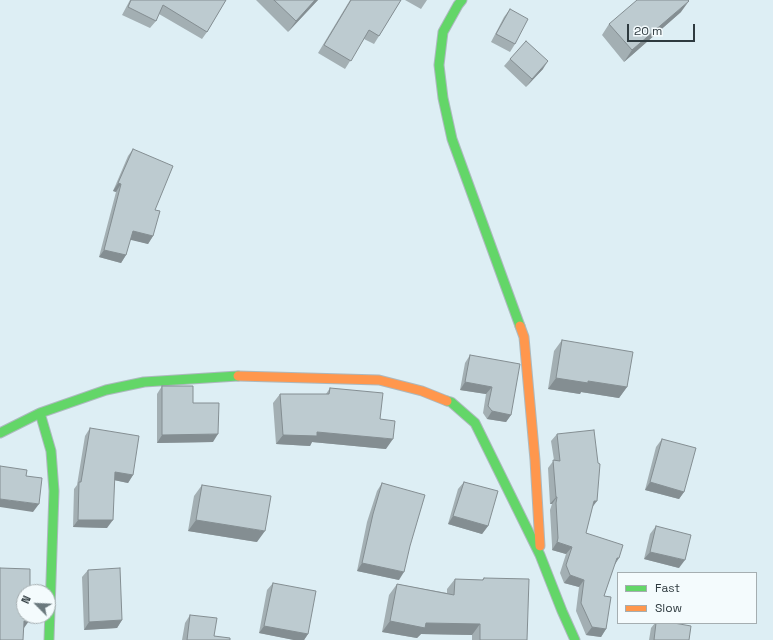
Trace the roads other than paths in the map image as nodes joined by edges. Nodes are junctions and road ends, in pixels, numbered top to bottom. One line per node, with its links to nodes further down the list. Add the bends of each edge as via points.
1 (462, 0): 4 (street, via 443,32 439,66 442,98 463,173 524,337)
2 (40, 412): 3 (street); 4 (street, via 106,390 144,382 231,376 379,380 422,391 451,402 475,423); 5 (street, via 51,451 54,490)
3 (0, 433)
4 (540, 555): 6 (street)
5 (49, 640)
6 (575, 640)

